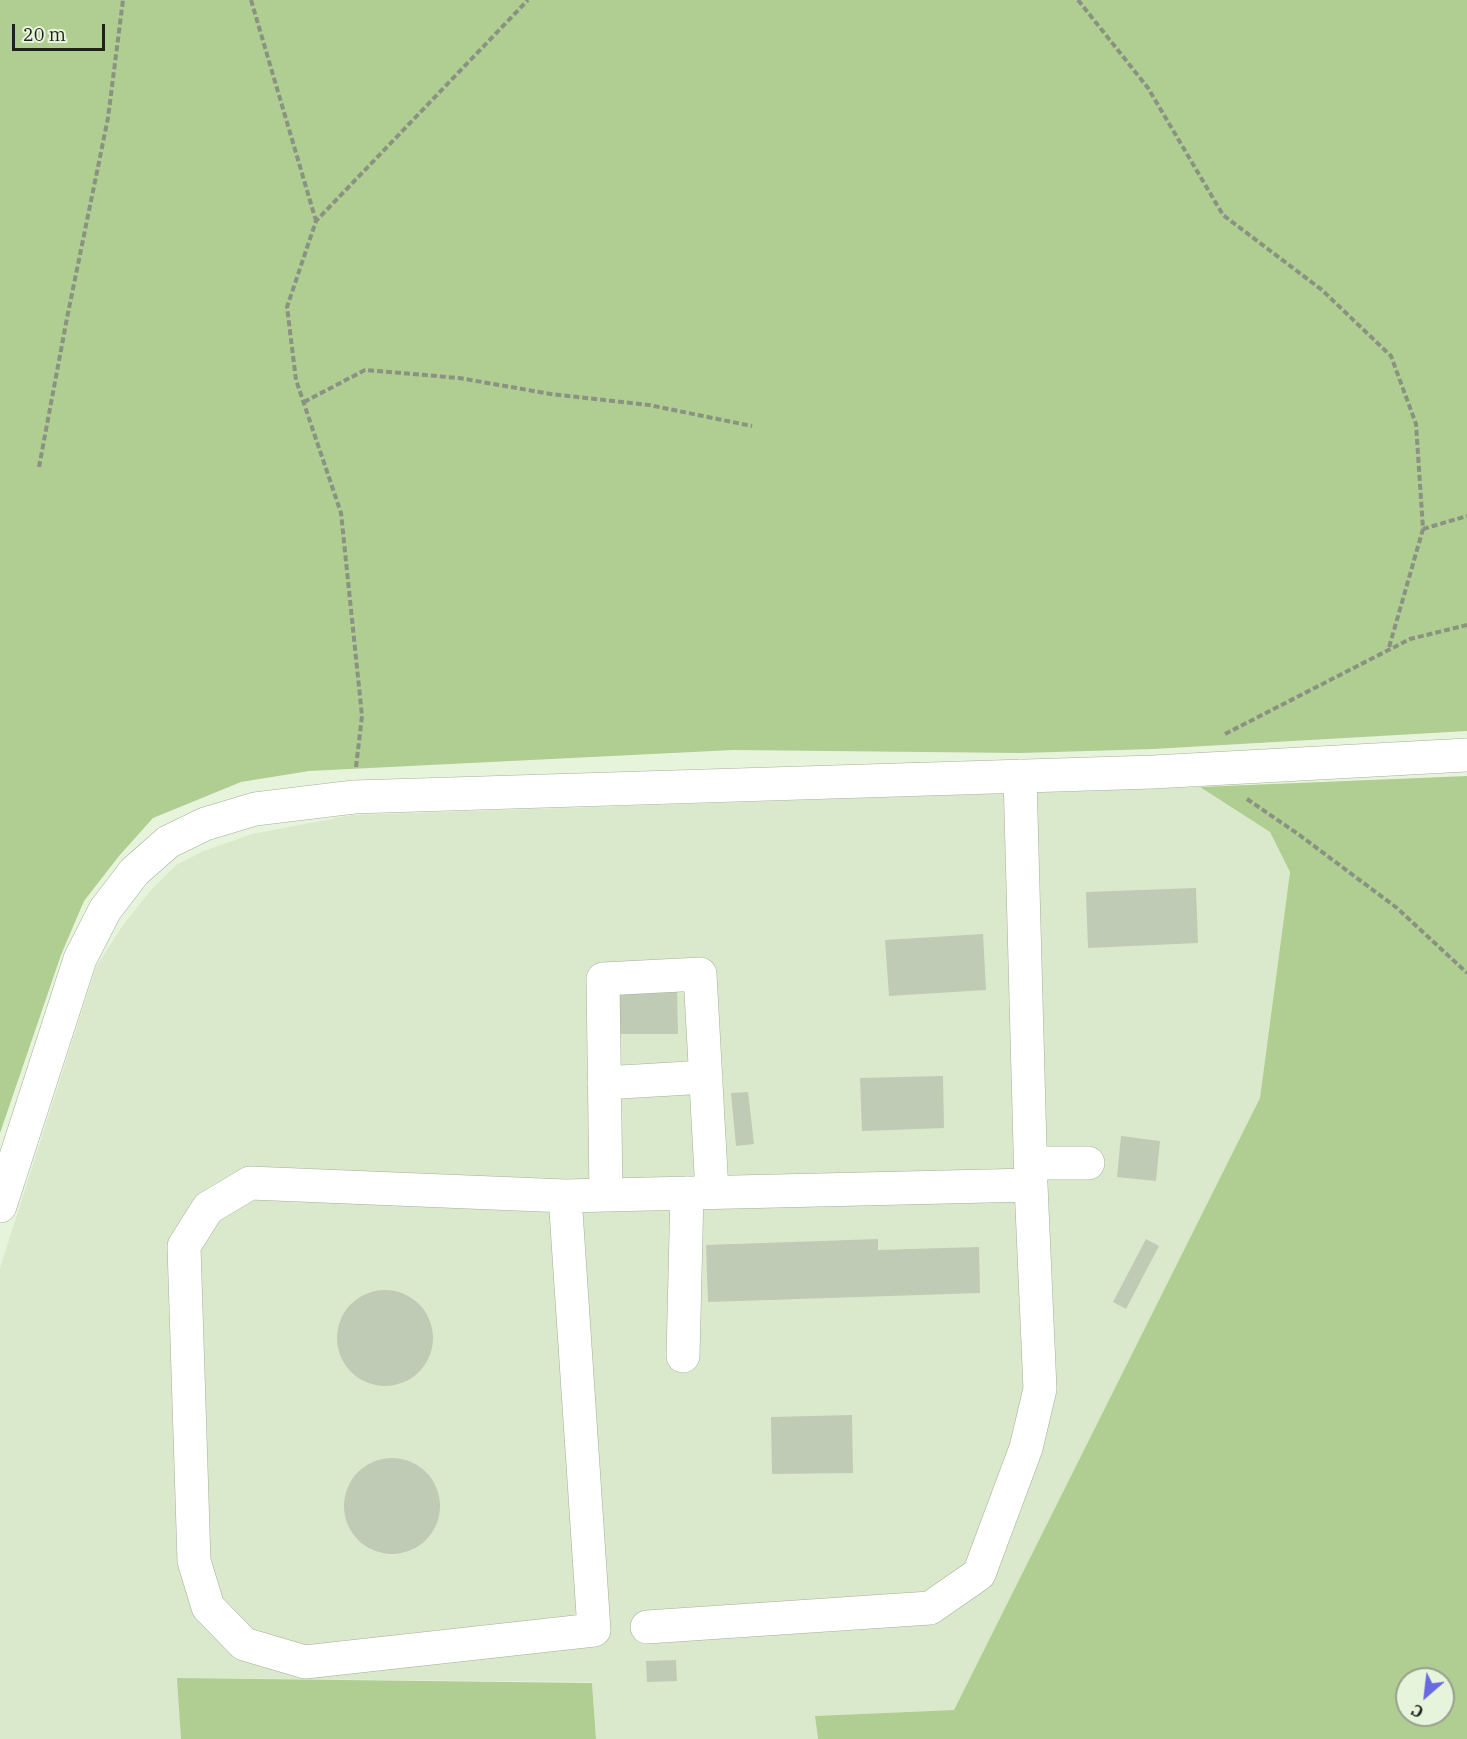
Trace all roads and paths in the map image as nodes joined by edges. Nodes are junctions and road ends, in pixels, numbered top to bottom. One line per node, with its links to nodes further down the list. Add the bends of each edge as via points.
1 (123, 0): 8 (path, via 108,118)
2 (251, 0): 5 (path)
3 (528, 0): 5 (path)
4 (1078, 0): 10 (path, via 1148,88 1223,215 1322,290 1391,356 1416,424)
5 (316, 221): 6 (path, via 286,307 296,380)
6 (304, 402): 7 (path, via 365,370 459,378 650,405); 17 (path, via 341,513 362,716)
7 (752, 426)
8 (39, 467)
9 (1467, 516): 10 (path)
10 (1423, 529): 12 (path)
11 (1467, 625): 12 (path, via 1410,639)
12 (1388, 651): 13 (path)
13 (1224, 735)
14 (1467, 755): 15 (street)
15 (1202, 770): 16 (street); 18 (path, via 1298,834 1396,908)
16 (1020, 776): 17 (street); 22 (street)
17 (354, 797): 26 (street, via 255,809 205,824 168,842 134,872 105,909 80,959)
18 (1467, 973)
19 (706, 1077): 20 (street); 20 (street, via 700,974 603,979); 23 (street)
20 (604, 1083): 24 (street)
21 (1088, 1163): 22 (street)
22 (1031, 1174): 23 (street); 28 (street, via 1040,1389 1026,1448 979,1574 930,1608)
23 (700, 1193): 24 (street); 27 (street)
24 (606, 1195): 25 (street)
25 (565, 1196): 25 (street, via 250,1183 208,1208 184,1246 194,1561 208,1607 244,1644 305,1662 594,1630)
26 (0, 1206)
27 (683, 1356)
28 (647, 1627)

